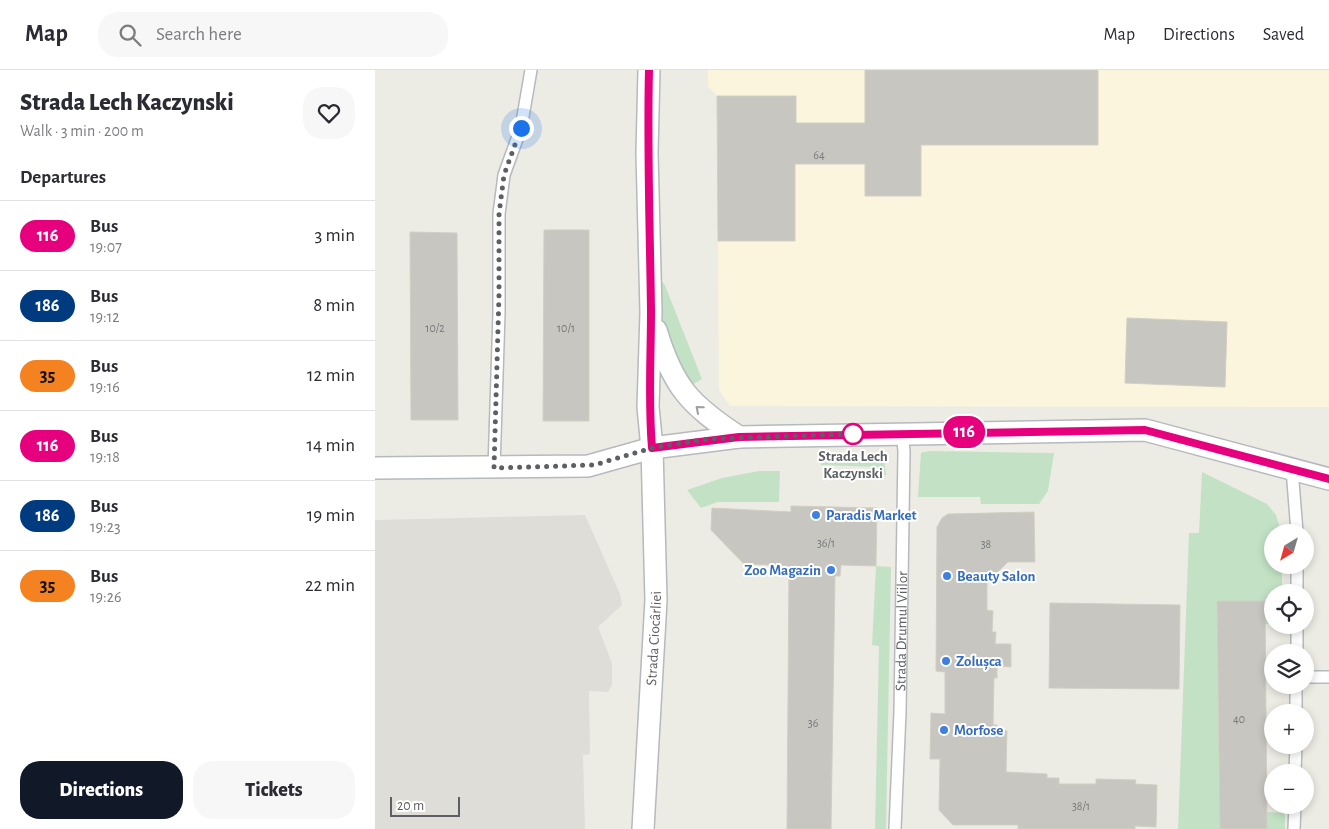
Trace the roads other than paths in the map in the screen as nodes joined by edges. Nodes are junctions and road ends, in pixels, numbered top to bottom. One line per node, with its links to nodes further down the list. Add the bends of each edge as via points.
1 (531, 70): 8 (lane, via 521,128 504,175 499,214)
2 (649, 70): 3 (street, via 647,153)
3 (651, 312): 5 (street, one-way to 3, via 688,398 663,354); 6 (street, via 648,407)
4 (902, 433): 5 (street); 9 (street, via 1145,430); 16 (lane, Strada Drumul Viilor)
5 (739, 437): 6 (street)
6 (652, 448): 8 (street, via 594,465); 15 (street, Strada Ciocârliei, via 656,600)
7 (375, 468): 8 (street)
8 (494, 468)
9 (1292, 469): 10 (street); 11 (lane)
10 (1329, 479)
11 (1296, 524)
12 (1314, 677): 13 (lane)
13 (1329, 677)
14 (1295, 814): 17 (lane)
15 (643, 829)
16 (895, 829)
17 (1294, 829)

